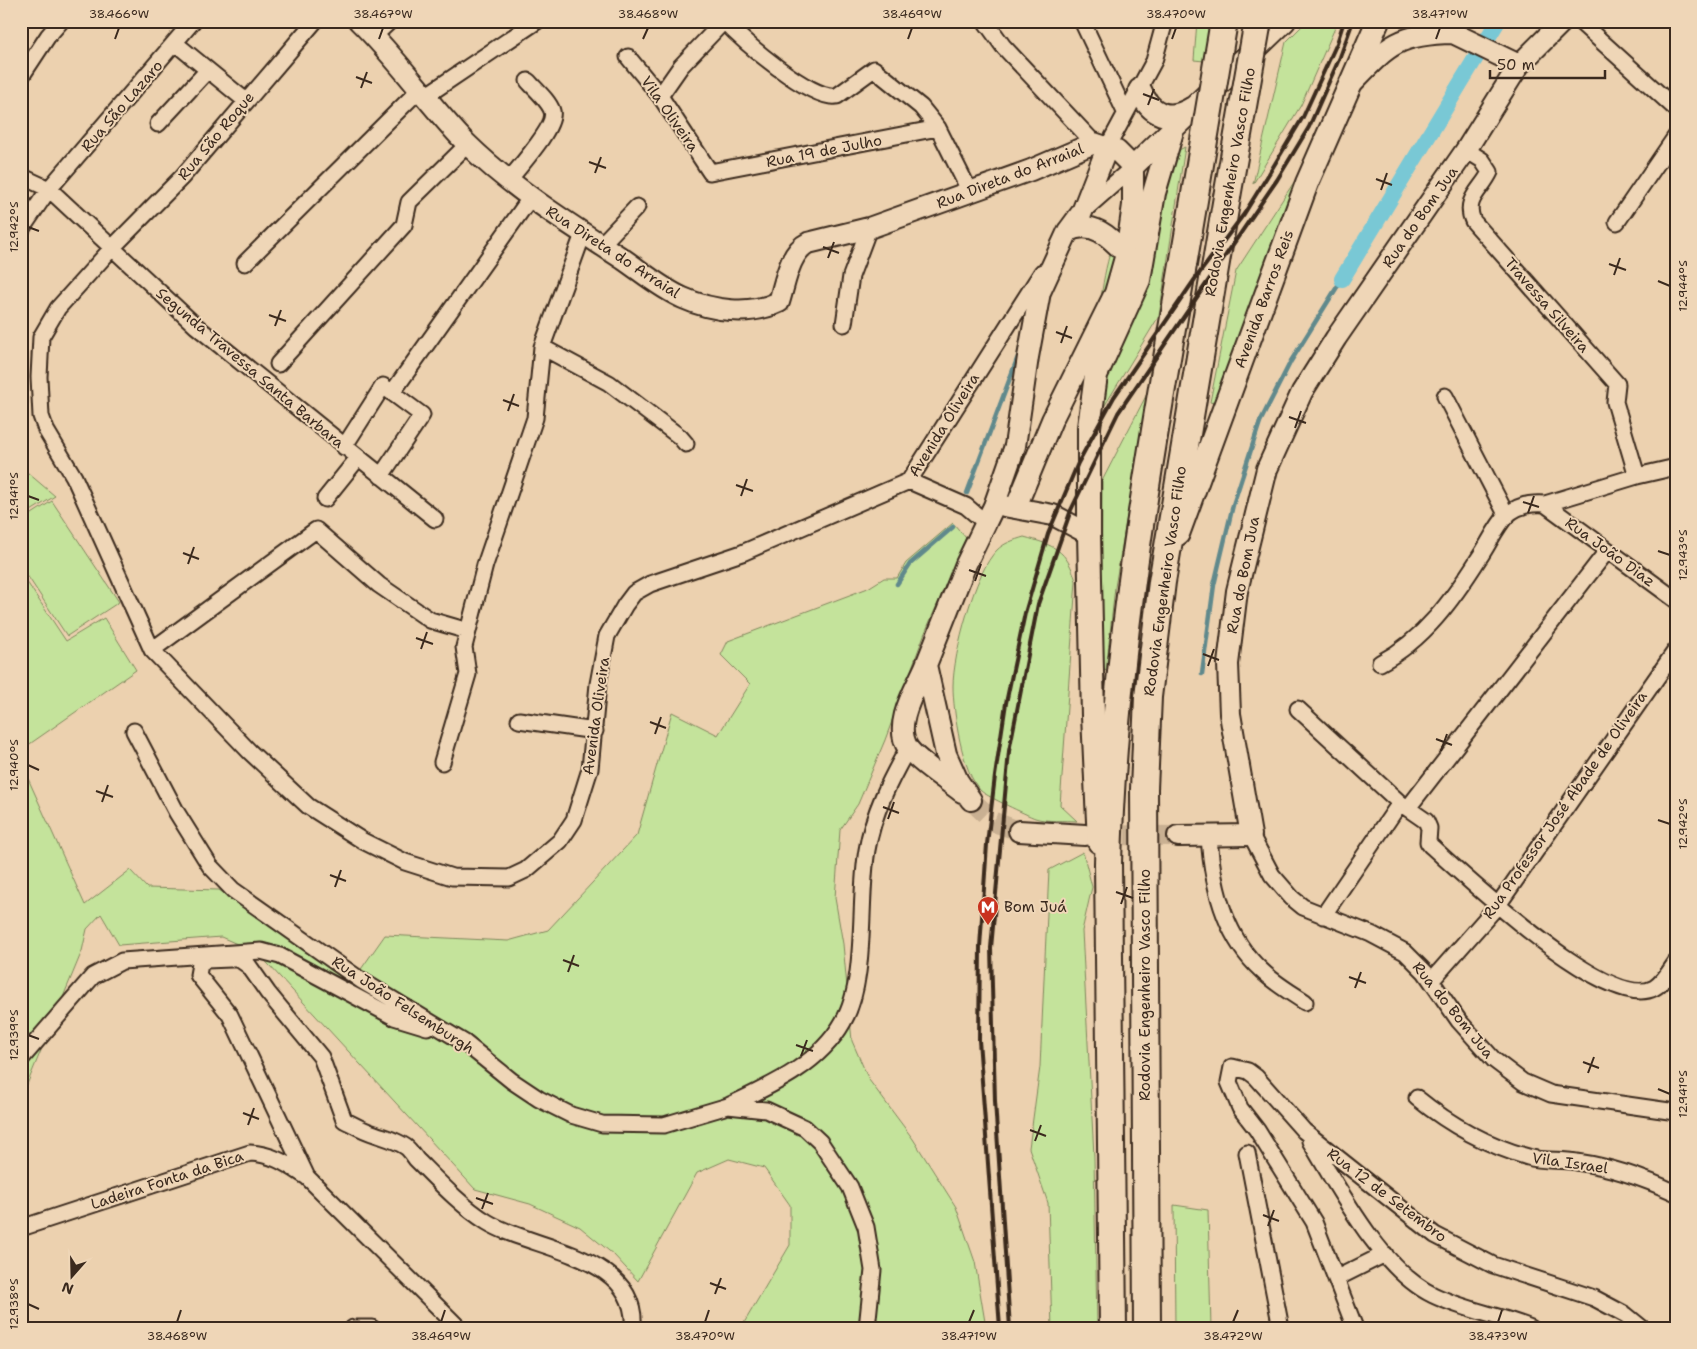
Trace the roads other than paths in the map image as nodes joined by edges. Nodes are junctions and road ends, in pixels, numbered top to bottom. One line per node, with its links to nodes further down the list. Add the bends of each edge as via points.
1 (61, 21): 23 (street)
2 (193, 21): 19 (street, Rua São Lazaro)
3 (315, 21): 29 (street, Rua São Roque)
4 (359, 21): 18 (street, Rua Direta do Arraial)
5 (390, 21): 18 (street)
6 (538, 21): 27 (street)
7 (724, 21): 28 (street, via 682,66); 34 (street, via 750,48 822,94 837,96 874,69 921,107)
8 (985, 21): 38 (street, via 1003,46)
9 (1082, 21): 32 (street)
10 (1165, 21): 26 (street, via 1154,61)
11 (1224, 21): 100 (highway, Rodovia Engenheiro Vasco Filho, bridge, via 1137,538 1110,791)
12 (1258, 21): 79 (highway, Rodovia Engenheiro Vasco Filho, bridge)
13 (1284, 21): 30 (main road)
14 (1378, 21): 25 (main road, Avenida Barros Reis)
15 (1563, 21): 21 (street, Rua do Bom Jua)
16 (1579, 21): 31 (street)
17 (1454, 29): 21 (street); 25 (street, via 1407,37 1379,55)
18 (374, 36): 27 (street, Rua Direta do Arraial)
19 (175, 43): 22 (street); 44 (street, Rua São Lazaro)
20 (628, 57): 28 (street, Vila Oliveira)
21 (1519, 65): 39 (street, Rua do Bom Jua)
22 (208, 70): 29 (street); 33 (street)
23 (21, 77)
24 (528, 81): 43 (street, via 551,110 552,117 546,132)
25 (1350, 86): 79 (main road, Avenida Barros Reis, via 1307,183)
26 (1140, 90): 30 (main road, via 1153,110 1167,116 1181,116); 32 (street)
27 (421, 94): 37 (street, Rua Direta do Arraial); 58 (street)
28 (660, 96): 41 (street, Vila Oliveira)
29 (246, 100): 55 (street, Rua São Roque, via 182,177)
30 (1198, 105): 35 (main road)
31 (1676, 109)
32 (1125, 112): 38 (street)
33 (158, 124)
34 (938, 128): 41 (street, Rua 19 de Julho); 45 (street)
35 (1174, 128): 40 (street); 77 (main road, via 1154,193 1138,280 1096,375 1089,427)
36 (1676, 136): 49 (street)
37 (468, 144): 43 (street, Rua Direta do Arraial); 61 (street, via 409,202 404,225)
38 (1100, 145): 40 (street, via 1117,151); 45 (street, Rua Direta do Arraial); 48 (street)
39 (1466, 150): 69 (street, Travessa Silveira, via 1482,160 1490,172 1470,203 1473,221 1617,384 1615,402); 95 (street, Rua do Bom Jua, via 1302,392 1267,468 1237,591 1228,664 1230,714)
40 (1132, 167): 48 (street); 56 (street, via 1133,205)
41 (710, 172)
42 (21, 176): 44 (street, Segunda Travessa Santa Barbara)
43 (509, 180): 46 (street, Rua Direta do Arraial)
44 (49, 189): 51 (street, Rua São Lazaro); 55 (street, Segunda Travessa Santa Barbara)
45 (970, 192): 50 (street, Rua Direta do Arraial)
46 (531, 197): 53 (street, Rua Direta do Arraial); 62 (street)
47 (637, 207): 54 (street)
48 (1082, 212): 52 (street)
49 (1617, 222)
50 (869, 228): 54 (street, Rua Direta do Arraial, via 799,247 779,302 766,309 749,311 683,298); 59 (street, via 851,276)
51 (21, 230)
52 (1068, 231): 56 (street, via 1077,226 1093,228 1108,235); 57 (street)
53 (583, 234): 54 (street, Rua Direta do Arraial); 60 (street)
54 (601, 245)
55 (113, 247): 65 (street, Segunda Travessa Santa Barbara, via 196,326); 82 (street, Rua São Roque, via 58,308 41,337 38,377 41,416 74,477)
56 (1126, 254): 73 (street, via 1115,293 1052,420)
57 (1054, 258): 70 (street, Avenida Oliveira, via 1038,277); 74 (street, via 1040,292 1015,446)
58 (245, 263)
59 (844, 324)
60 (542, 347): 64 (street, via 609,383); 81 (street, via 534,418 485,565)
61 (278, 364)
62 (388, 389): 65 (street); 68 (street, via 422,414)
63 (1445, 396): 75 (street)
64 (686, 444)
65 (344, 446): 66 (street, Segunda Travessa Santa Barbara)
66 (358, 458): 68 (street, Segunda Travessa Santa Barbara); 71 (street)
67 (1676, 467): 69 (street)
68 (381, 476): 76 (street, Segunda Travessa Santa Barbara)
69 (1637, 476): 72 (street)
70 (909, 482): 74 (street); 89 (street, Avenida Oliveira, via 742,553 650,584 634,593 607,636 598,684)
71 (325, 499)
72 (1546, 504): 75 (street, via 1523,506); 78 (street, Rua João Diaz)
73 (1016, 507): 74 (street); 77 (street, via 1053,515)
74 (990, 515): 85 (street, via 966,564)
75 (1507, 516): 84 (street, via 1446,608 1398,654)
76 (435, 519)
77 (1089, 534): 100 (main road, via 1096,798)
78 (1607, 551): 80 (street, Rua João Diaz); 92 (street)
79 (1162, 582): 122 (highway, Rodovia Engenheiro Vasco Filho, via 1148,697 1144,789)
80 (1676, 600)
81 (468, 631): 82 (street, via 430,620 380,585 316,530); 91 (street, via 464,647 468,674)
82 (152, 650): 89 (street, Avenida Oliveira, via 250,752 308,806 404,862 452,877 509,878 526,870 560,841 574,820 583,794)
83 (1676, 650): 98 (street, Rua Professor José Abade de Oliveira)
84 (1380, 663)
85 (926, 664): 90 (street, via 906,712 902,731); 90 (street, via 946,754 969,798)
86 (1298, 709): 92 (street)
87 (518, 720): 89 (street)
88 (134, 731): 104 (street, Rua João Felsemburgh, via 186,828 210,866 233,890 362,981)
89 (595, 731)
90 (908, 748): 107 (street, via 885,788 867,849 855,990 843,1022 827,1044 796,1071)
91 (442, 762)
92 (1404, 805): 98 (street, via 1426,821 1431,846); 99 (street)
93 (1019, 831): 94 (street)
94 (1085, 835)
95 (1251, 835): 97 (street); 99 (street, Rua do Bom Jua, via 1282,888 1303,907)
96 (1178, 836): 97 (street)
97 (1209, 836): 103 (street, via 1217,892 1242,949 1261,970)
98 (1498, 904): 101 (street, via 1554,950 1605,982 1636,990 1653,989); 102 (street, Rua Professor José Abade de Oliveira)
99 (1323, 916): 102 (street, Rua do Bom Jua, via 1389,942 1416,962)
100 (1109, 943): 121 (highway, Rodovia Engenheiro Vasco Filho)
101 (1676, 962)
102 (1432, 980): 108 (street, Rua do Bom Jua, via 1459,1022 1488,1054 1523,1082 1551,1094)
103 (1305, 1002)
104 (448, 1033): 105 (street, via 394,1017 280,956 261,951 122,961 93,976); 107 (street, Rua João Felsemburgh, via 539,1099 602,1124 664,1125)
105 (21, 1059)
106 (1416, 1098): 112 (street, Vila Israel, via 1442,1118 1486,1143 1544,1161 1611,1168)
107 (728, 1106): 120 (street, Rua João Felsemburgh, via 766,1110 806,1128 837,1166 859,1206 868,1238 873,1270)
108 (1676, 1112)
109 (1304, 1131): 114 (street, via 1359,1220); 124 (street, Rua 12 de Setembro, via 1267,1087 1248,1071 1235,1066 1230,1069 1229,1082 1240,1108 1314,1222); 126 (street, Rua 12 de Setembro, via 1435,1235 1493,1264 1594,1298 1626,1315)
110 (1247, 1153): 123 (street)
111 (308, 1177): 113 (street, Ladeira Fonta da Bica, via 278,1158 250,1153); 118 (street, Ladeira Fonta da Bica); 119 (street, via 230,1015 198,975 200,964 206,960 239,960 255,972 268,993 321,1057 344,1120 408,1148 466,1207 487,1223 592,1262 627,1296)
112 (1676, 1193)
113 (21, 1228)
114 (1385, 1254): 115 (street); 125 (street, via 1404,1275 1430,1294 1457,1306)
115 (1343, 1275)
116 (353, 1328): 117 (street)
117 (372, 1328)
118 (458, 1328)
119 (633, 1328)
120 (867, 1328)
121 (1113, 1328)
122 (1147, 1328)
123 (1281, 1328)
124 (1354, 1328)
125 (1531, 1328)
126 (1642, 1328)

